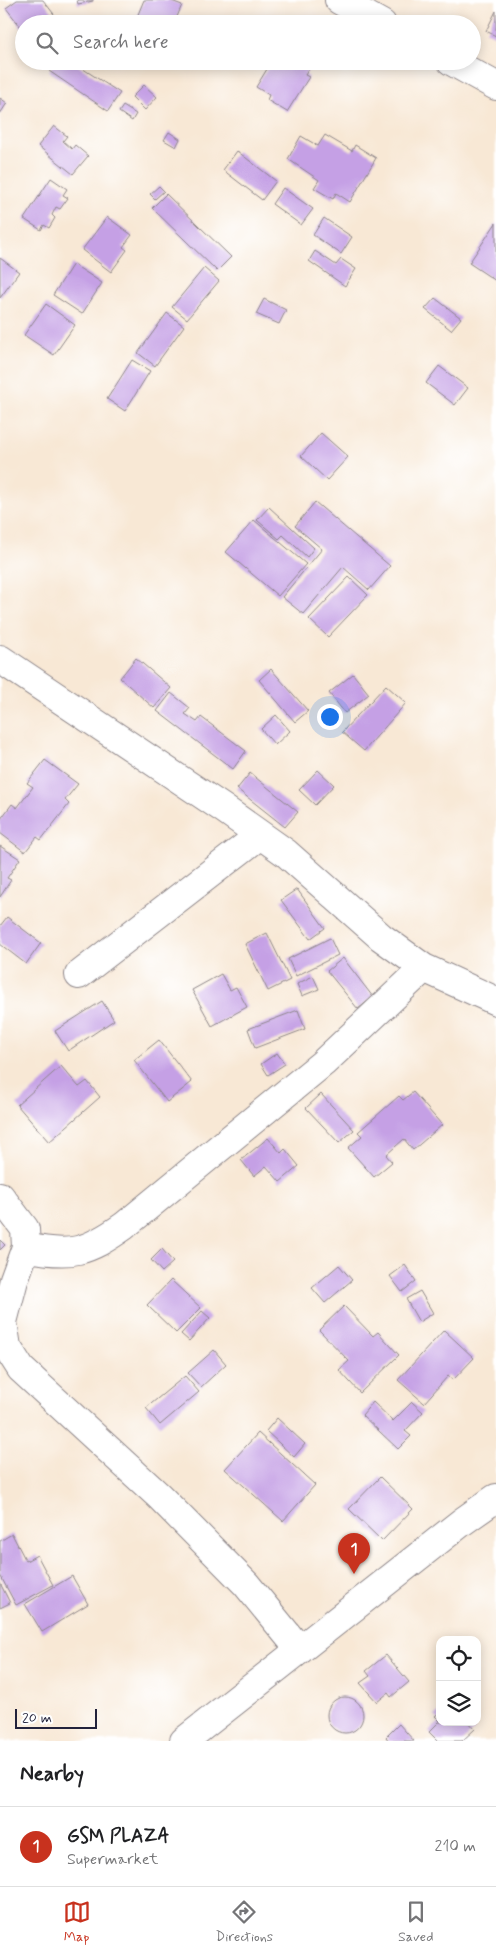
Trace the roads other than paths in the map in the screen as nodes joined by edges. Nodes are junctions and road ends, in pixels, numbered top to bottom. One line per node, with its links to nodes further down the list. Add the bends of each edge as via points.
1 (339, 0): 2 (street)
2 (366, 15)
3 (467, 70): 4 (street)
4 (496, 86)
5 (0, 659): 6 (street)
6 (260, 835): 7 (street, via 381,937); 8 (street)
7 (424, 968): 9 (street); 11 (street, via 323,1063 118,1231 99,1244 70,1252)
8 (79, 975)
9 (496, 1001)
10 (0, 1196): 11 (street, via 25,1229)
11 (26, 1247): 13 (street, via 3,1322 7,1347 21,1369 159,1496 246,1584)
12 (496, 1498): 13 (street)
13 (300, 1650): 14 (street)
14 (184, 1741)

